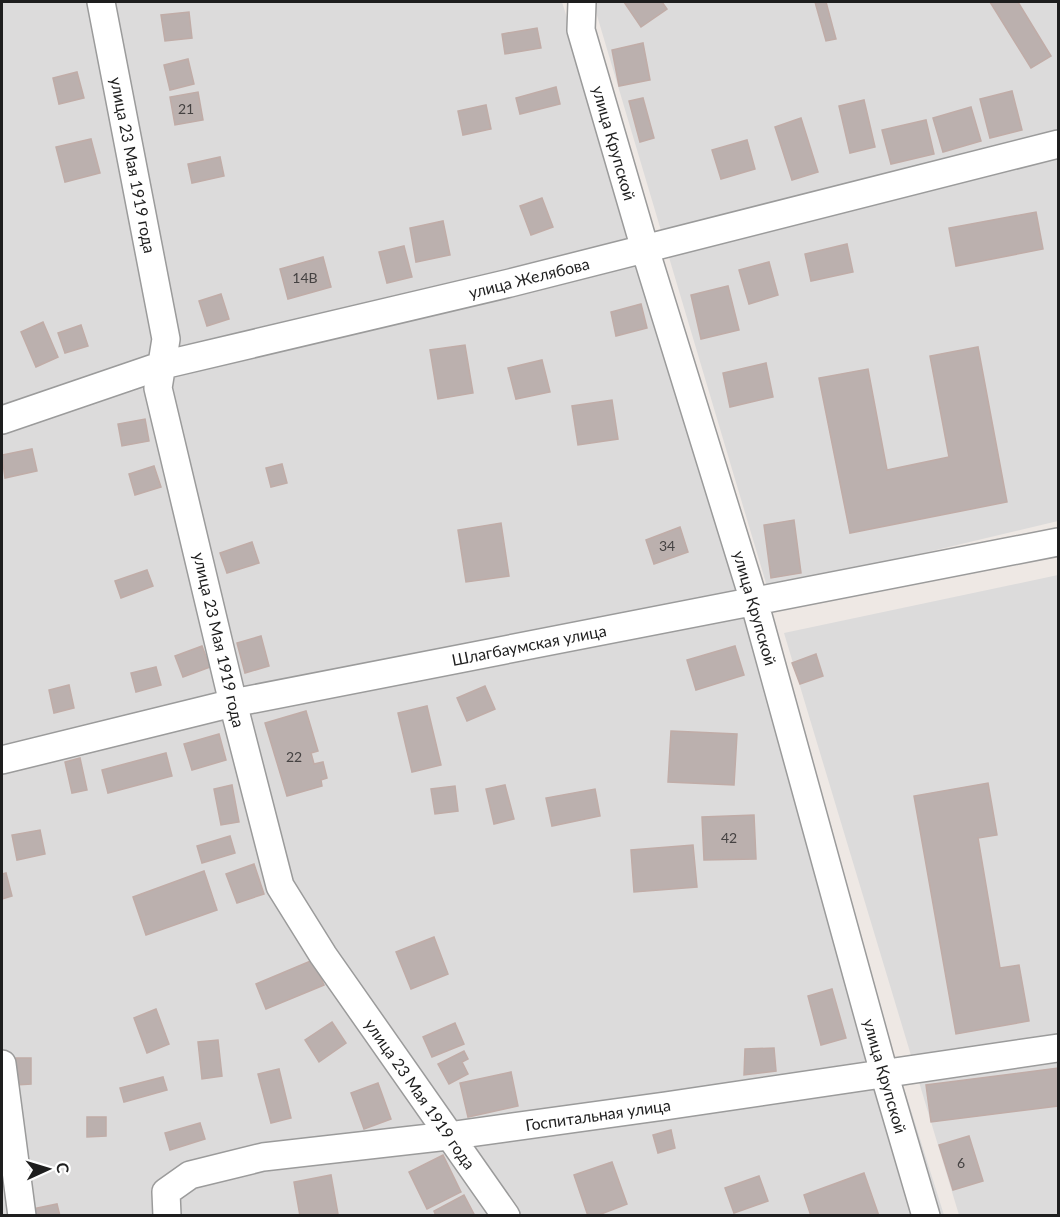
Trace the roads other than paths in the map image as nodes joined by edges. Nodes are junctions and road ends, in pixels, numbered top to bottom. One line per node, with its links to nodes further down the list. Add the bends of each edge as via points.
1 (101, 2): 5 (street, улица 23 Мая 1919 года, via 166,339)
2 (582, 2): 4 (street, улица Крупской, via 581,30)
3 (1059, 144): 4 (street, улица Желябова)
4 (645, 249): 5 (street, улица Желябова); 8 (street, улица Крупской)
5 (163, 365): 6 (street, улица Желябова); 9 (street, улица 23 Мая 1919 года, via 158,388)
6 (2, 420)
7 (1059, 542): 8 (street, Шлагбаумская улица)
8 (754, 601): 9 (street, Шлагбаумская улица); 13 (street, улица Крупской)
9 (233, 703): 10 (street, Шлагбаумская улица); 15 (street, улица 23 Мая 1919 года, via 280,886 322,955)
10 (2, 760)
11 (1059, 1048): 13 (street, Госпитальная улица)
12 (2, 1064): 14 (street)
13 (884, 1073): 15 (street, Госпитальная улица); 19 (street, улица Крупской)
14 (5, 1107): 16 (street)
15 (448, 1136): 17 (street, Госпитальная улица, via 263,1157 190,1175 166,1192); 18 (street, улица 23 Мая 1919 года)
16 (22, 1215)
17 (167, 1215)
18 (506, 1215)
19 (926, 1215)

